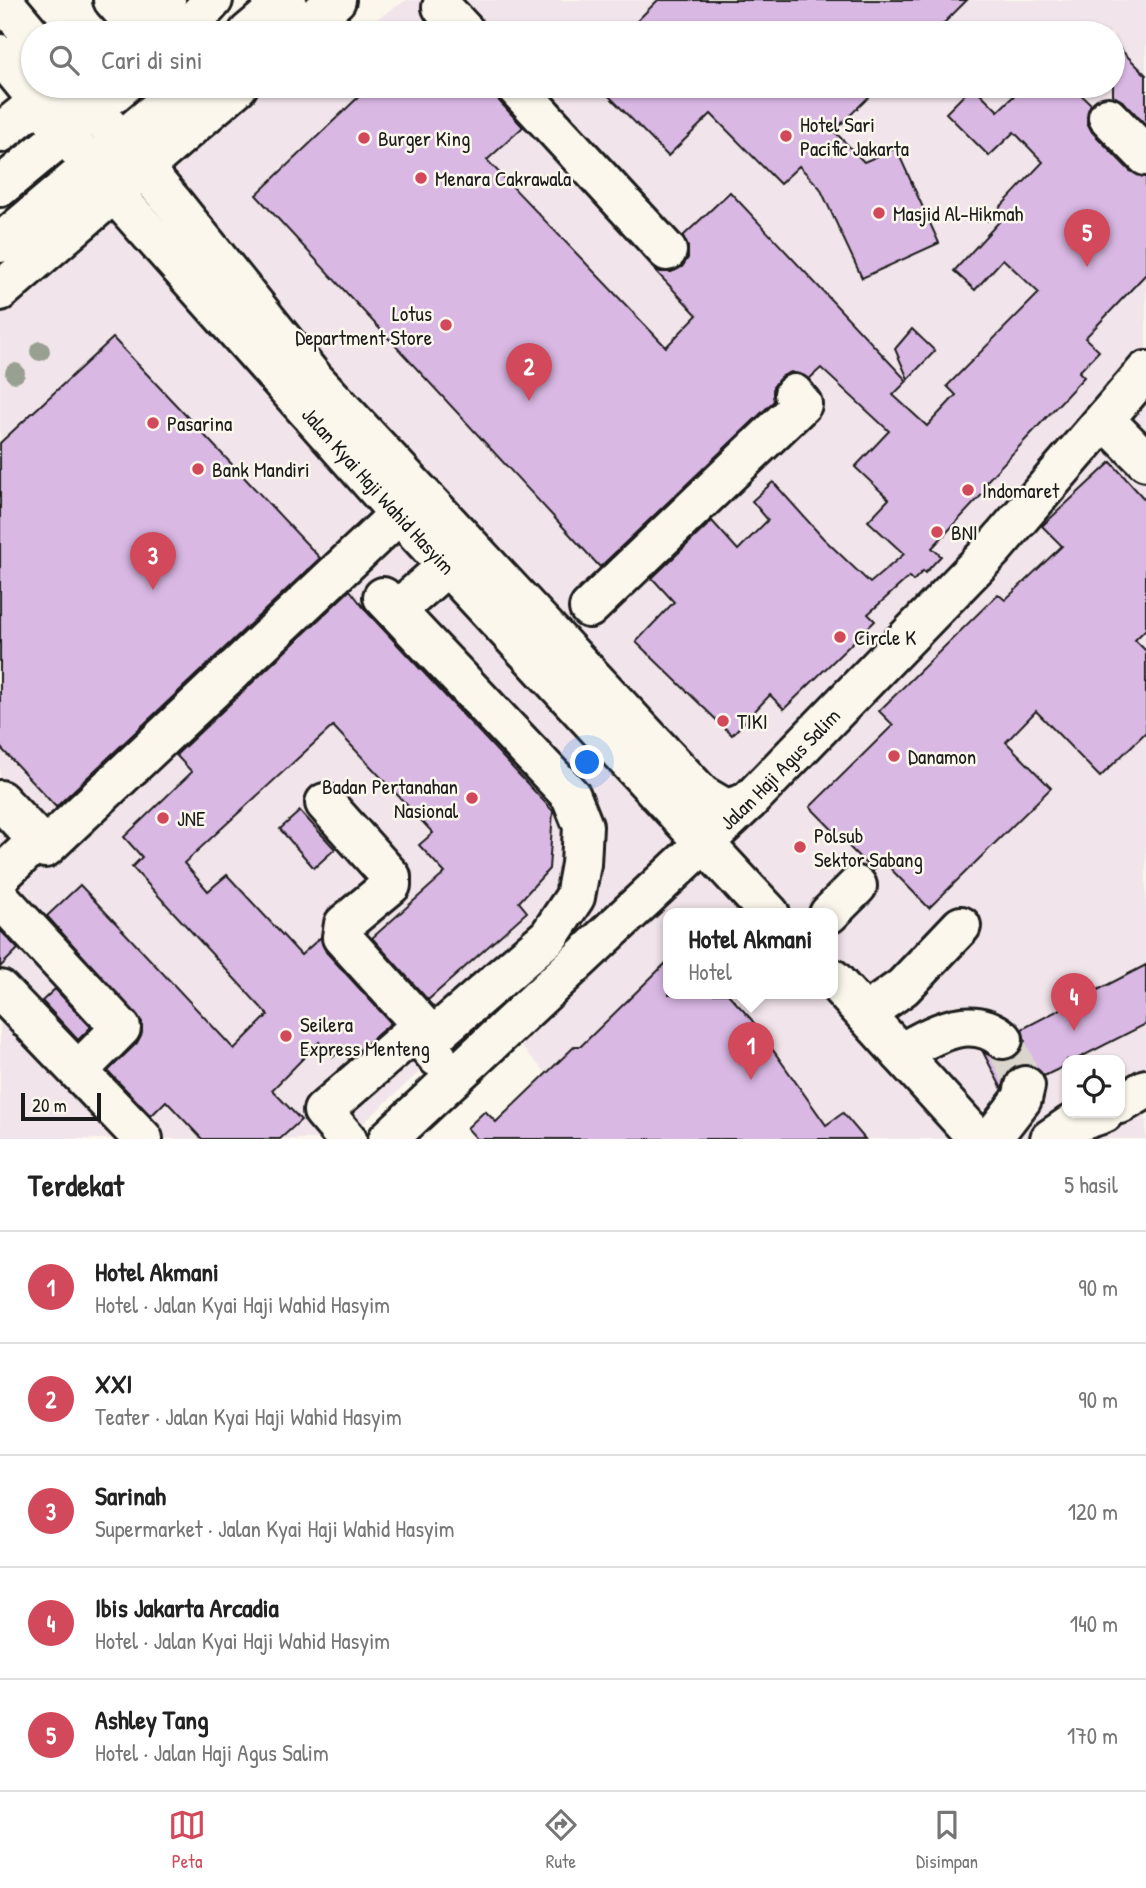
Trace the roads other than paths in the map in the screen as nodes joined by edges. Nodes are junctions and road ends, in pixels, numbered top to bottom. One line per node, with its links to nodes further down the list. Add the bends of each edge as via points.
1 (2, 0): 10 (main road)
2 (166, 0): 6 (main road)
3 (213, 0): 7 (main road)
4 (287, 0): 8 (main road)
5 (336, 0): 9 (main road)
6 (125, 19)
7 (194, 21)
8 (262, 21)
9 (312, 21)
10 (21, 23)
11 (0, 54): 12 (main road, Jalan Kyai Haji Wahid Hasyim)
12 (21, 71)
13 (42, 98): 21 (main road)
14 (57, 98): 19 (main road, Jalan Kyai Haji Wahid Hasyim)
15 (99, 98): 19 (main road)
16 (176, 98): 23 (main road)
17 (220, 98): 23 (main road)
18 (526, 98): 26 (main road)
19 (77, 109): 23 (main road, Jalan Kyai Haji Wahid Hasyim); 24 (main road)
20 (1108, 117): 22 (main road)
21 (0, 133)
22 (1146, 156)
23 (117, 167): 25 (main road); 27 (main road); 32 (main road, Jalan Kyai Haji Wahid Hasyim); 36 (main road, Jalan Kyai Haji Wahid Hasyim, via 702,795 726,808)
24 (0, 187)
25 (0, 243)
26 (667, 251)
27 (0, 291)
28 (1146, 372): 30 (main road, Jalan Haji Agus Salim)
29 (794, 394): 34 (main road, via 802,404)
30 (1105, 420): 31 (main road); 36 (main road, Jalan Haji Agus Salim, via 993,549)
31 (1146, 461)
32 (398, 514): 33 (main road, Jalan Kyai Haji Wahid Hasyim); 38 (main road, via 46,848)
33 (447, 566): 39 (main road, Jalan Kyai Haji Wahid Hasyim); 45 (main road, via 390,604 571,796 583,826 581,864 575,897)
34 (589, 608)
35 (0, 800): 38 (main road)
36 (748, 802): 39 (main road, Jalan Haji Agus Salim)
37 (325, 803): 45 (main road, via 391,877 390,885 344,924 342,937 435,1035 549,936)
38 (38, 840): 40 (main road)
39 (705, 845): 43 (main road, Jalan Kyai Haji Wahid Hasyim); 47 (main road, Jalan Haji Agus Salim)
40 (0, 876)
41 (857, 886): 44 (main road)
42 (0, 898): 50 (main road)
43 (764, 908)
44 (835, 908)
45 (563, 915): 47 (main road)
46 (961, 926): 51 (main road, via 903,987)
47 (593, 949): 55 (main road, Jalan Haji Agus Salim)
48 (838, 984): 51 (main road)
49 (0, 990): 53 (main road)
50 (99, 1004): 53 (main road); 53 (main road)
51 (865, 1014): 54 (main road)
52 (1003, 1039): 54 (main road, via 990,1028 950,1027)
53 (55, 1047): 62 (main road)
54 (900, 1053): 64 (main road)
55 (454, 1077): 61 (main road, Jalan Haji Agus Salim); 63 (main road, via 415,1031 323,1111)
56 (1025, 1086): 65 (main road, via 1022,1099)
57 (1146, 1089): 58 (main road)
58 (1125, 1101)
59 (1090, 1118): 66 (main road)
60 (1102, 1118): 67 (main road)
61 (400, 1132)
62 (143, 1139)
63 (347, 1139)
64 (978, 1139)
65 (991, 1139)
66 (1050, 1139)
67 (1090, 1139)

